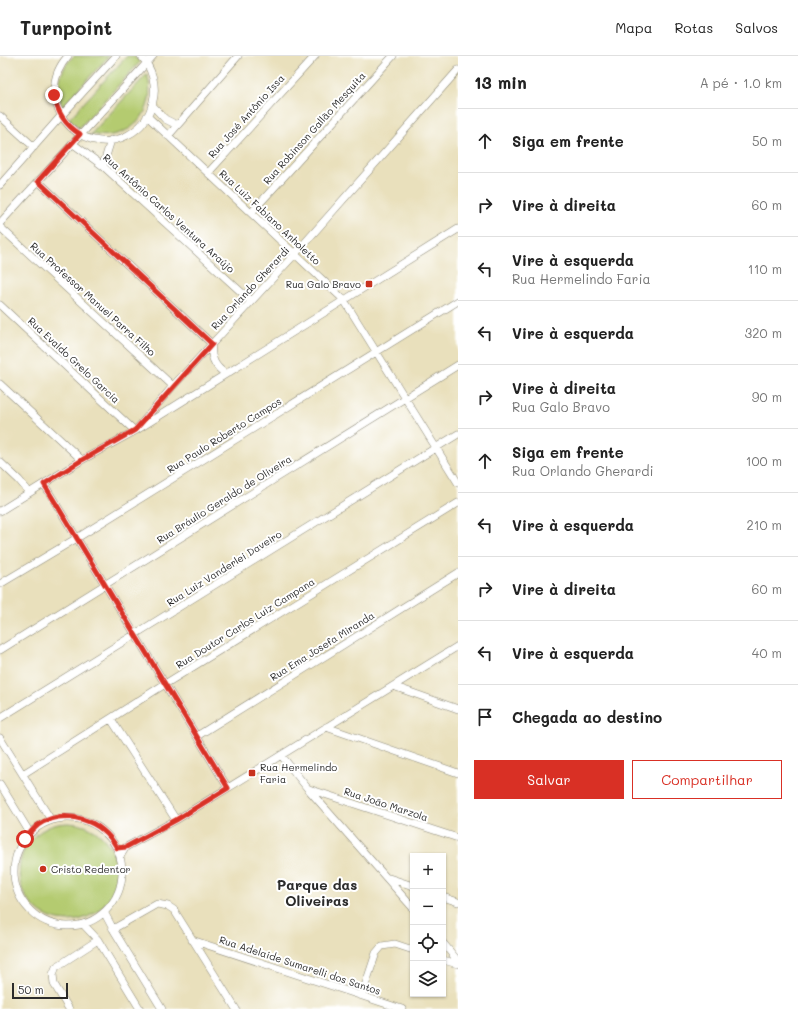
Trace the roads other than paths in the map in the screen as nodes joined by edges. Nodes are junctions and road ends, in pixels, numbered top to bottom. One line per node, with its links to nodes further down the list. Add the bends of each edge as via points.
1 (116, 56): 12 (street)
2 (141, 56): 8 (street)
3 (153, 56): 8 (street)
4 (238, 56): 14 (street)
5 (315, 56): 21 (street, Rua José Antônio Issa)
6 (393, 56): 24 (street, Rua Robinson Gallão Mesquita)
7 (64, 57): 12 (street, via 54,87 55,102)
8 (146, 63): 10 (street, via 155,87); 15 (street)
9 (458, 70): 28 (street, Rua Orlando Gherardi)
10 (152, 105): 13 (street); 14 (street, via 165,119)
11 (0, 116): 19 (street)
12 (61, 116): 15 (street); 19 (street)
13 (147, 116): 16 (street, Rua Luiz Fabiano Anholetto); 17 (street, via 132,133)
14 (177, 125): 16 (street)
15 (80, 134): 17 (street, via 96,140); 18 (street)
16 (168, 136): 21 (street, Rua Luiz Fabiano Anholetto)
17 (111, 140): 20 (street)
18 (72, 143): 20 (street, Rua Antônio Carlos Ventura Araújo); 22 (street)
19 (34, 147): 23 (street)
20 (103, 166): 30 (street, Rua Antônio Carlos Ventura Araújo)
21 (208, 173): 24 (street, Rua Luiz Fabiano Anholetto)
22 (38, 181): 25 (street); 33 (street)
23 (0, 185)
24 (251, 213): 28 (street, Rua Luiz Fabiano Anholetto)
25 (0, 223)
26 (0, 227): 38 (street, Rua Professor Manuel Parra Filho)
27 (458, 229): 29 (street)
28 (295, 254): 29 (street, Rua Luiz Fabiano Anholetto); 30 (street, Rua Orlando Gherardi)
29 (344, 300): 34 (street, Rua Luiz Fabiano Anholetto); 36 (street)
30 (251, 301): 33 (street, Rua Orlando Gherardi)
31 (458, 302): 34 (street, Rua Paulo Roberto Campos)
32 (0, 305): 40 (street, Rua Evaldo Grelo Garcia)
33 (212, 344): 36 (street, via 211,352 215,365); 38 (street, Rua Orlando Gherardi)
34 (376, 352): 39 (street, Rua Luiz Fabiano Anholetto); 50 (street, Rua Paulo Roberto Campos)
35 (458, 365): 39 (street, Rua Bráulio Geraldo de Oliveira)
36 (226, 374): 40 (street)
37 (0, 384): 43 (street)
38 (174, 386): 40 (street, Rua Orlando Gherardi)
39 (405, 397): 42 (street, Rua Luiz Fabiano Anholetto); 53 (street, Rua Bráulio Geraldo de Oliveira)
40 (135, 430): 43 (street)
41 (458, 434): 42 (street, Rua Luiz Vanderlei Daveiro)
42 (436, 448): 45 (street, Rua Luiz Fabiano Anholetto); 54 (street, Rua Luiz Vanderlei Daveiro)
43 (82, 460): 46 (street)
44 (0, 462): 47 (street)
45 (458, 483)
46 (44, 484): 47 (street); 50 (street)
47 (29, 492): 49 (street)
48 (458, 503): 57 (street, Rua Doutor Carlos Luiz Campana)
49 (0, 510)
50 (77, 538): 52 (street, Rua Paulo Roberto Campos); 53 (street)
51 (458, 574): 63 (street, Rua Ema Josefa Miranda)
52 (0, 584)
53 (106, 585): 54 (street); 56 (street, Rua Bráulio Geraldo de Oliveira)
54 (135, 634): 57 (street); 60 (street, Rua Luiz Vanderlei Daveiro)
55 (458, 646): 58 (street)
56 (0, 650)
57 (166, 684): 61 (street, Rua Doutor Carlos Luiz Campana); 63 (street)
58 (393, 686): 59 (street); 62 (street)
59 (458, 709)
60 (0, 718)
61 (111, 719): 67 (street, Rua Doutor Carlos Luiz Campana); 72 (street)
62 (326, 727): 65 (street); 66 (street)
63 (197, 736): 69 (street)
64 (0, 738): 67 (street)
65 (281, 755): 69 (street); 70 (street)
66 (458, 773)
67 (23, 774): 71 (street)
68 (0, 784): 73 (street)
69 (228, 788): 72 (street)
70 (308, 788): 74 (street, Rua João Marzola); 78 (street)
71 (51, 820): 73 (street, via 39,825); 76 (street, via 68,817 92,822 106,832)
72 (176, 820): 75 (street)
73 (30, 833): 84 (street, via 20,845 14,864 15,884 21,899 31,912 44,921 60,925)
74 (458, 838)
75 (126, 847): 76 (street); 77 (street)
76 (117, 848): 77 (street)
77 (121, 855): 83 (street, via 122,885 115,900)
78 (388, 878): 79 (street); 82 (street)
79 (410, 885)
80 (446, 898): 81 (street)
81 (458, 902)
82 (410, 904)
83 (104, 912): 84 (street); 85 (street)
84 (83, 924): 86 (street)
85 (113, 929): 87 (street, via 157,904 174,910); 96 (street)
86 (98, 940): 94 (street, via 56,967 53,974 54,984); 95 (street)
87 (192, 940): 93 (street, Rua Adelaide Sumarelli dos Santos); 97 (street)
88 (446, 947): 91 (street)
89 (410, 949): 93 (street, via 395,944 382,946 376,953)
90 (446, 961): 92 (street)
91 (458, 961)
92 (458, 964)
93 (362, 995): 98 (street, Rua Adelaide Sumarelli dos Santos)
94 (69, 1009)
95 (140, 1009)
96 (162, 1009)
97 (236, 1009)
98 (402, 1009)

